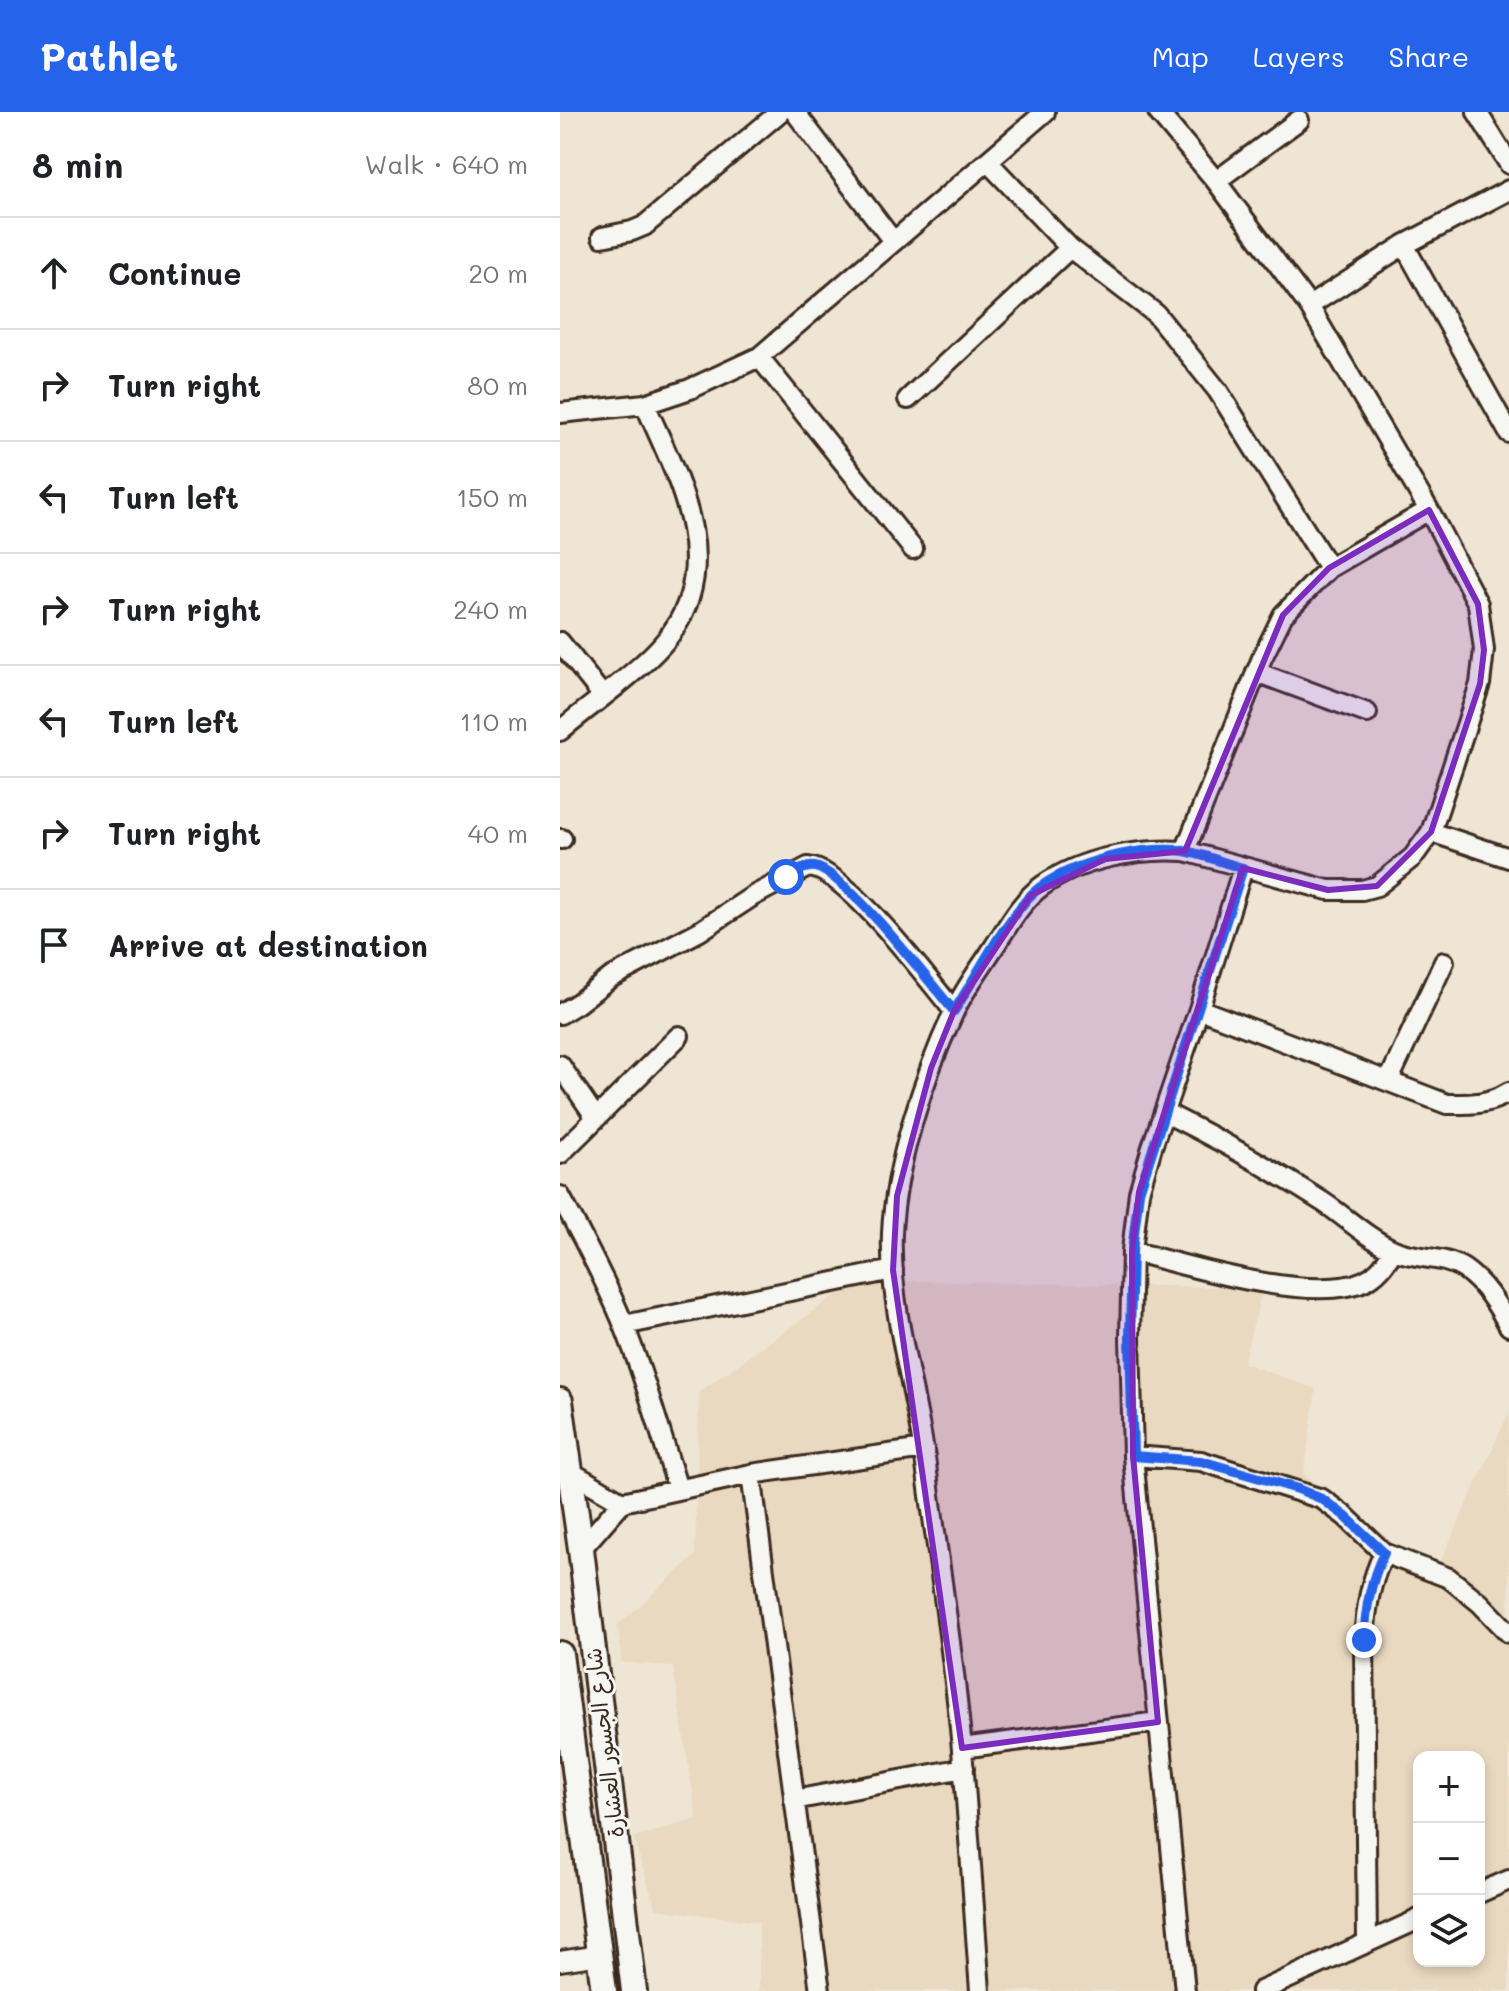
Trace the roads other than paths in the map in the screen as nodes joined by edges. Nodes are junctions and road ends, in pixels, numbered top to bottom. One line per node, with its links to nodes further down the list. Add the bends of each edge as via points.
1 (780, 112): 11 (street, via 644,226)
2 (795, 112): 12 (street)
3 (1045, 112): 7 (street)
4 (1158, 112): 9 (street)
5 (1477, 112): 8 (street)
6 (1299, 120): 9 (street)
7 (988, 162): 12 (street); 14 (street)
8 (1509, 164)
9 (1216, 181): 15 (street)
10 (1509, 190): 13 (street)
11 (602, 237)
12 (893, 241): 16 (street)
13 (1404, 245): 15 (street); 20 (street)
14 (1070, 248): 17 (street); 23 (street, via 1156,314 1179,342 1218,391)
15 (1309, 306): 21 (street)
16 (759, 357): 18 (street); 22 (street)
17 (908, 399)
18 (645, 404): 19 (street); 26 (street, via 689,508 695,572 688,604 674,631)
19 (560, 413)
20 (1509, 433)
21 (1429, 510): 23 (street); 29 (street, via 1478,604 1484,650 1480,684)
22 (913, 549)
23 (1329, 568): 25 (street, via 1283,615)
24 (560, 642): 26 (street)
25 (1256, 672): 27 (street); 30 (street)
26 (602, 695): 28 (street)
27 (1367, 713)
28 (560, 731)
29 (1431, 832): 31 (street); 32 (street, via 1395,874 1362,890 1328,890)
30 (1185, 851): 32 (street); 35 (street, via 1105,859 1043,885 1014,915)
31 (1509, 858)
32 (1243, 868): 34 (street)
33 (1444, 962): 39 (street)
34 (1199, 1009): 39 (street); 41 (street)
35 (954, 1011): 36 (street, via 865,905 828,873 808,867 618,973); 47 (street, via 931,1068 903,1166 892,1233)
36 (560, 1014)
37 (679, 1036): 42 (street)
38 (560, 1065): 42 (street)
39 (1389, 1080): 40 (street, via 1447,1104 1476,1105)
40 (1509, 1092)
41 (1164, 1112): 45 (street, via 1226,1143); 46 (street, via 1139,1192)
42 (596, 1118): 43 (street)
43 (560, 1154)
44 (560, 1196): 48 (street)
45 (1394, 1250): 46 (street, via 1363,1282 1330,1289 1284,1287); 49 (street, via 1463,1268 1481,1284)
46 (1132, 1251): 52 (street)
47 (893, 1270): 48 (street); 51 (street)
48 (624, 1325): 55 (street)
49 (1509, 1326)
50 (560, 1401): 53 (main road, شارع الجسور العشارة)
51 (924, 1449): 54 (street); 63 (street)
52 (1133, 1456): 58 (street, via 1201,1461 1298,1489 1345,1516); 62 (street)
53 (571, 1472): 56 (street); 57 (main road, شارع الجسور العشارة)
54 (751, 1474): 55 (street); 65 (street)
55 (678, 1489): 56 (street)
56 (622, 1502): 57 (street)
57 (581, 1549): 73 (main road, شارع الجسور العشارة)
58 (1384, 1553): 59 (street, via 1449,1578); 69 (street, via 1366,1602 1364,1640)
59 (1509, 1633)
60 (560, 1654): 61 (main road, شارع الجسور العشارة)
61 (564, 1719): 70 (main road, شارع الجسور العشارة)
62 (1158, 1722): 63 (street); 76 (street)
63 (962, 1748): 64 (street)
64 (964, 1768): 65 (street); 75 (street)
65 (794, 1800): 74 (street)
66 (1509, 1880): 67 (street)
67 (1485, 1890)
68 (1413, 1922): 69 (street)
69 (1367, 1941): 77 (street)
70 (600, 1955): 71 (street); 72 (main road, شارع الجسور العشارة)
71 (560, 1961)
72 (604, 1991)
73 (634, 1991)
74 (820, 1991)
75 (980, 1991)
76 (1185, 1991)
77 (1261, 1991)

